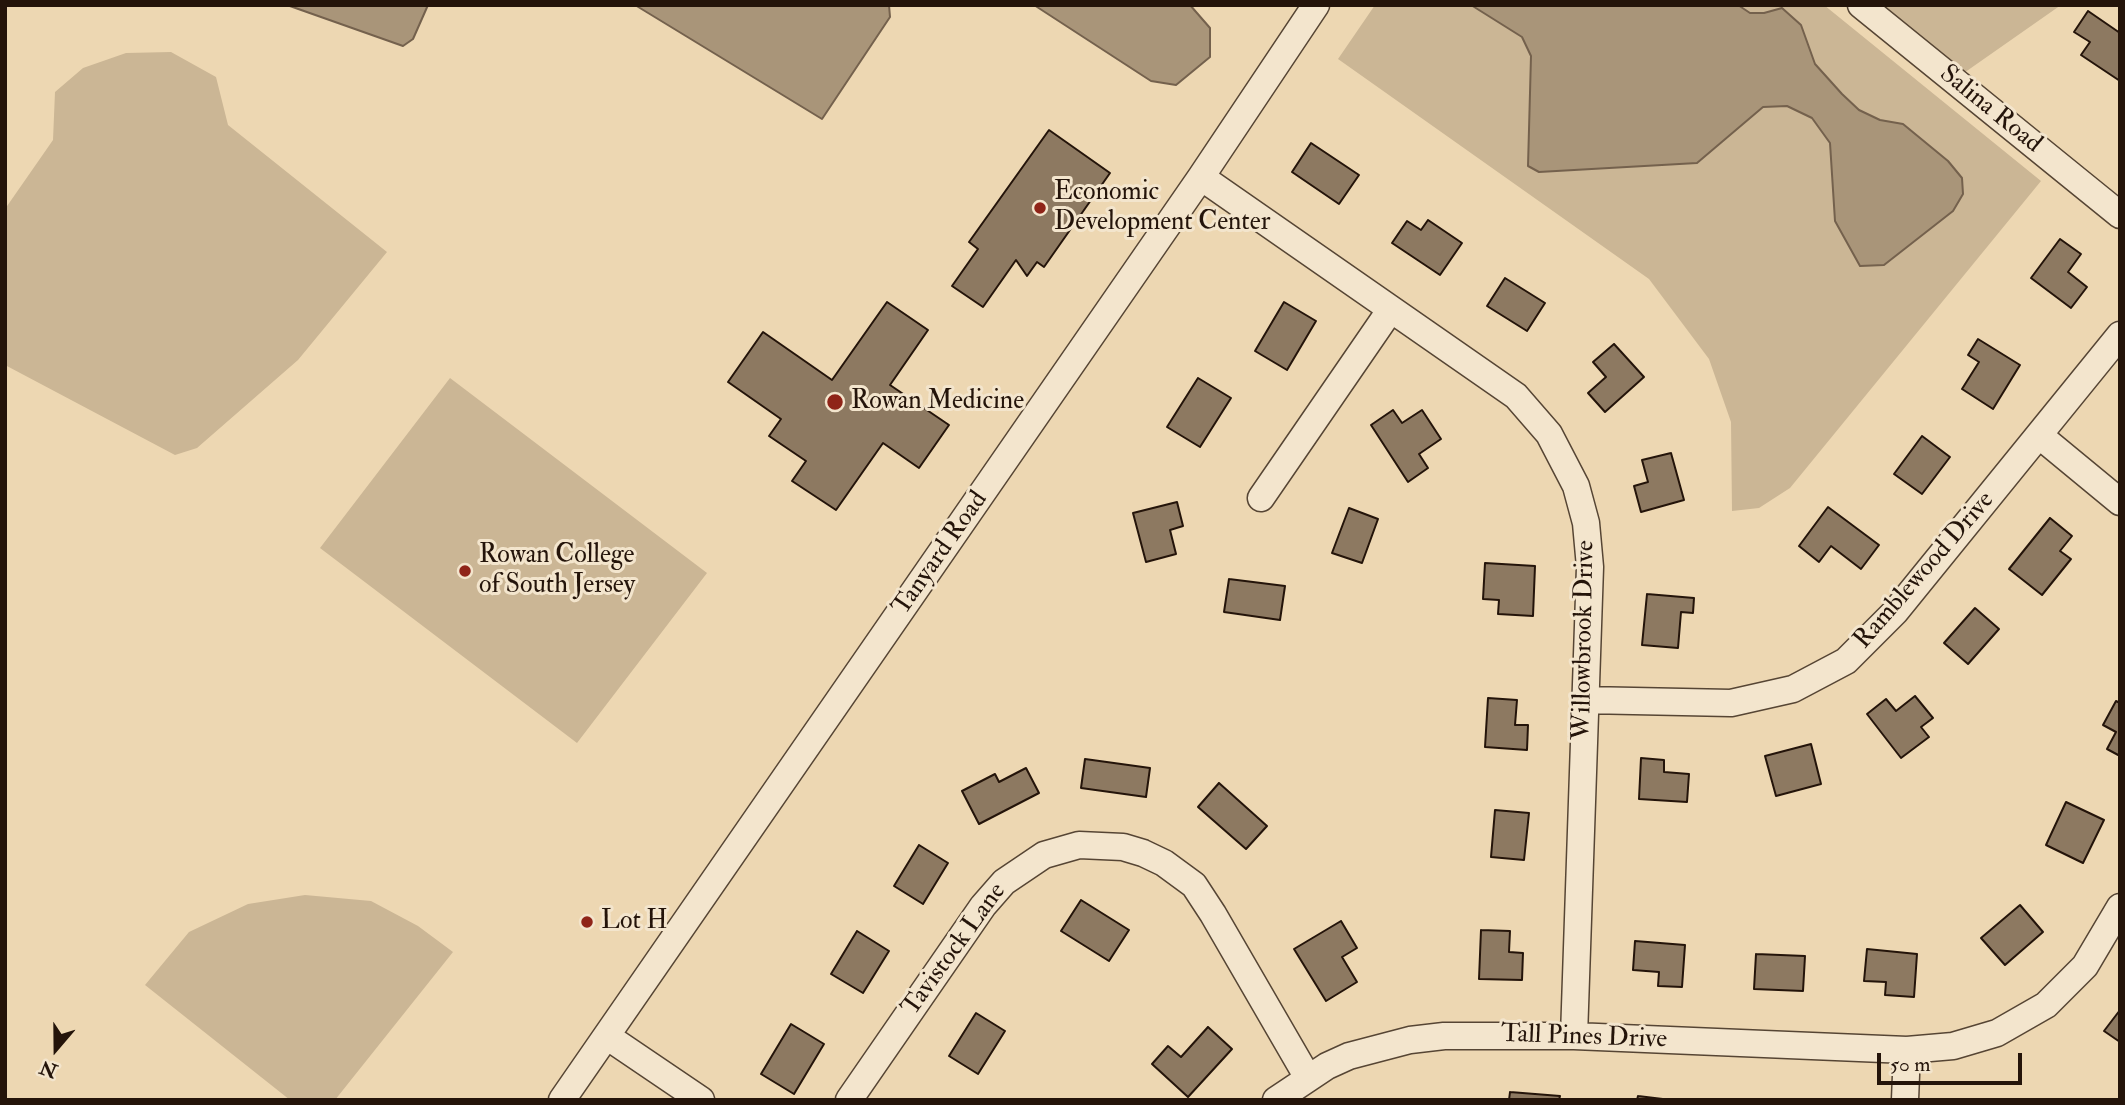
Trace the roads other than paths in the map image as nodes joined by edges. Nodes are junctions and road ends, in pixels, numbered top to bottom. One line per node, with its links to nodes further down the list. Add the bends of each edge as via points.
1 (1316, 5): 3 (street, Tanyard Road)
2 (1861, 5): 4 (street, Salina Road)
3 (1201, 177): 5 (street, Willowbrook Drive); 13 (street, Tanyard Road)
4 (2120, 215)
5 (1391, 309): 8 (street); 10 (street, Willowbrook Drive, via 1522,401 1549,434 1566,466 1582,502 1588,543)
6 (2120, 335): 7 (street, Ramblewood Drive)
7 (2040, 436): 9 (street); 10 (street, Ramblewood Drive, via 1886,622 1835,668 1793,688 1731,703)
8 (1261, 498)
9 (2120, 502)
10 (1585, 700): 12 (street, Willowbrook Drive)
11 (2120, 907): 14 (street, Tall Pines Drive, via 2085,966 2031,1016 1978,1040)
12 (1574, 1036): 14 (street, Tall Pines Drive); 15 (street, Tall Pines Drive, via 1466,1035 1410,1040 1349,1056)
13 (608, 1037): 16 (street, Tanyard Road); 17 (street)
14 (1907, 1050): 20 (street)
15 (1308, 1078): 18 (street, Tavistock Lane, via 1194,886 1143,853 1079,845 1044,855 1004,881); 19 (street, Tall Pines Drive)
16 (562, 1100)
17 (701, 1100)
18 (849, 1100)
19 (1276, 1100)
20 (1905, 1100)

